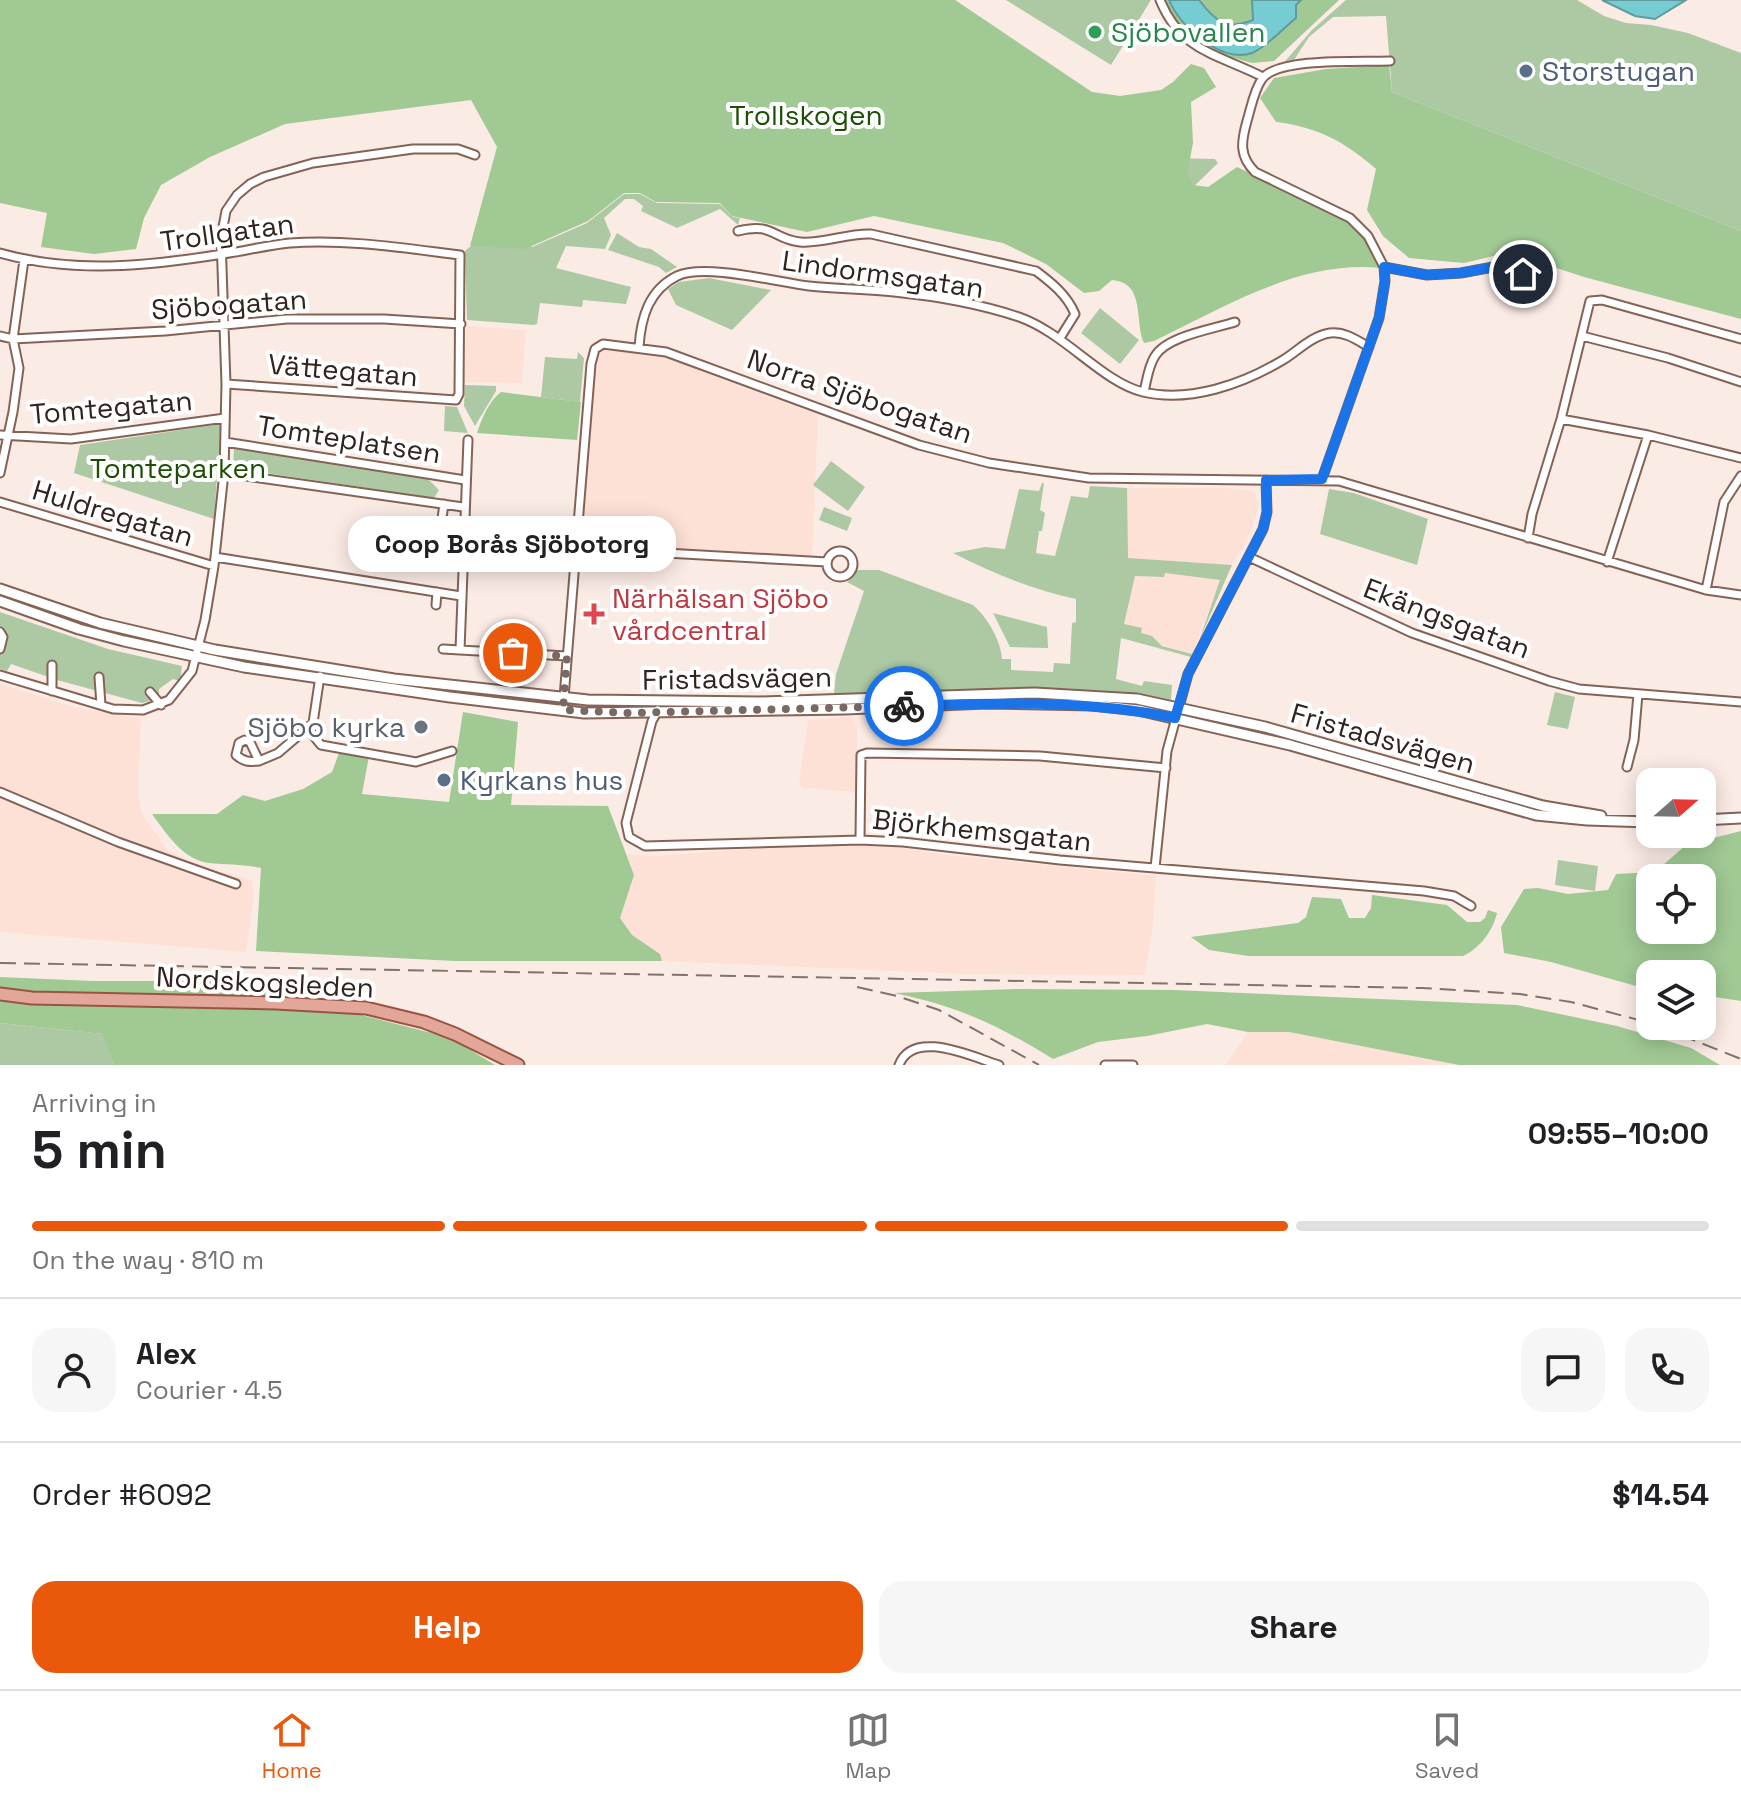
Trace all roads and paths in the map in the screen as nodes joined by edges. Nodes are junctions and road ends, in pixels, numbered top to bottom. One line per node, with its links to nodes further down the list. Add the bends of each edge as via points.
1 (1160, 0): 3 (street, via 1180,35)
2 (1390, 61): 3 (street, via 1317,62)
3 (1263, 77): 9 (street, via 1242,143 1246,163 1265,179 1350,218 1368,236)
4 (475, 155): 7 (street, via 458,149 413,149 313,163 264,177 237,195 226,211)
5 (738, 231): 16 (street, via 765,228 799,242 871,234 1036,271 1071,303 1075,314)
6 (0, 253): 8 (street, Trollgatan)
7 (222, 255): 8 (street, Trollgatan, via 90,267); 12 (street, Trollgatan, via 289,243 369,243 460,255); 13 (street)
8 (24, 260): 17 (street)
9 (1384, 267): 10 (street, via 1427,275 1493,267); 20 (street, via 1379,318)
10 (1523, 274)
11 (1235, 322): 23 (street, via 1162,347 1151,362)
12 (461, 324): 13 (street, Sjöbogatan, via 287,319); 22 (street, Vättegatan, via 456,400)
13 (225, 325): 17 (street, Sjöbogatan); 22 (street)
14 (0, 336): 17 (street, Sjöbogatan)
15 (1582, 336): 18 (street, via 1590,301 1602,300); 21 (street); 25 (street)
16 (1060, 338): 19 (street, Lindormsgatan, via 1021,318 959,302 702,270 659,287 646,309); 23 (street, Lindormsgatan, via 1122,384)
17 (13, 339): 27 (street, via 19,368)
18 (1741, 339)
19 (639, 347): 36 (street, Norra Sjöbogatan, via 666,352 919,445 989,463 1089,478); 42 (street, Norra Sjöbogatan, via 603,344 595,349)
20 (1369, 347): 23 (street, Lindormsgatan, via 1348,335 1329,333 1264,370 1212,390); 34 (street)
21 (1741, 382)
22 (226, 384): 24 (street)
23 (1144, 392)
24 (225, 418): 27 (street, Tomtegatan, via 71,439); 29 (street)
25 (1561, 419): 26 (street); 41 (street)
26 (1648, 435): 30 (street); 46 (street)
27 (4, 436): 31 (street)
28 (468, 440): 35 (street)
29 (225, 442): 32 (street); 35 (street, Tomteplatsen)
30 (1741, 458)
31 (0, 473)
32 (224, 473): 38 (street, Tomteplatsen); 44 (street)
33 (1741, 476): 49 (street, via 1724,502)
34 (1322, 479): 36 (street, Norra Sjöbogatan); 41 (street, Norra Sjöbogatan)
35 (465, 480): 39 (street)
36 (1266, 480): 43 (street, via 1266,521)
37 (0, 502): 44 (street, Huldregatan)
38 (444, 504): 39 (street, Tomteplatsen); 40 (street)
39 (463, 507): 51 (street)
40 (442, 518)
41 (1528, 538): 46 (street, Norra Sjöbogatan)
42 (576, 548): 45 (street); 59 (street)
43 (1249, 557): 67 (street, Ekängsgatan, via 1442,644 1579,689); 73 (street, via 1188,674)
44 (215, 561): 48 (street, Huldregatan); 58 (street)
45 (827, 562)
46 (1607, 562): 49 (street, Norra Sjöbogatan)
47 (0, 589): 58 (street, Fristadsvägen)
48 (431, 589): 51 (street, Huldregatan); 53 (street)
49 (1706, 590): 50 (street, Norra Sjöbogatan)
50 (1741, 595)
51 (461, 596): 57 (street)
52 (0, 601): 58 (street, Fristadsvägen, via 94,633)
53 (436, 605)
54 (0, 632): 55 (street)
55 (0, 649)
56 (443, 649): 57 (street)
57 (460, 650): 59 (street)
58 (197, 651): 61 (street, Fristadsvägen); 64 (street, Fristadsvägen); 72 (street, via 185,683)
59 (567, 656): 68 (street)
60 (52, 665): 65 (street)
61 (322, 666): 64 (street); 68 (street, Fristadsvägen)
62 (0, 675): 65 (street)
63 (99, 677): 71 (street)
64 (319, 678): 74 (street, Fristadsvägen); 77 (street, via 313,723)
65 (52, 691): 71 (street)
66 (150, 692): 72 (street)
67 (1638, 694): 70 (street, Ekängsgatan); 80 (street)
68 (564, 697): 69 (street, Fristadsvägen); 74 (street)
69 (664, 702): 73 (street, Fristadsvägen, via 1035,693 1110,696); 75 (street, Björkhemsgatan)
70 (1741, 702)
71 (101, 705): 72 (street, via 143,710)
72 (161, 705)
73 (1179, 707): 76 (street); 85 (street, Fristadsvägen, via 1519,800)
74 (563, 710): 75 (street, Fristadsvägen)
75 (657, 712): 76 (street, Fristadsvägen, via 1002,703 1092,705); 87 (street, Björkhemsgatan, via 626,823 634,841 649,846)
76 (1175, 718): 81 (street); 85 (street, Fristadsvägen, via 1536,815)
77 (307, 728): 78 (street, via 321,745 416,762); 79 (street, via 278,753)
78 (452, 751)
79 (259, 761)
80 (1627, 767)
81 (1166, 768): 87 (street, via 1040,756 861,755); 88 (street)
82 (0, 792): 89 (street)
83 (1741, 818): 84 (street)
84 (1716, 819)
85 (1615, 820): 86 (street, Fristadsvägen)
86 (1636, 821)
87 (860, 840): 88 (street, Björkhemsgatan)
88 (1155, 868): 90 (street, Björkhemsgatan, via 1424,891 1454,896)
89 (236, 884)
90 (1471, 906)
91 (0, 994): 92 (main road, Nordskogsleden, via 366,1008 424,1022)
92 (518, 1065)
93 (899, 1065): 94 (street, via 907,1052 924,1045)
94 (999, 1065)
95 (1105, 1065): 96 (street)
96 (1133, 1065)

